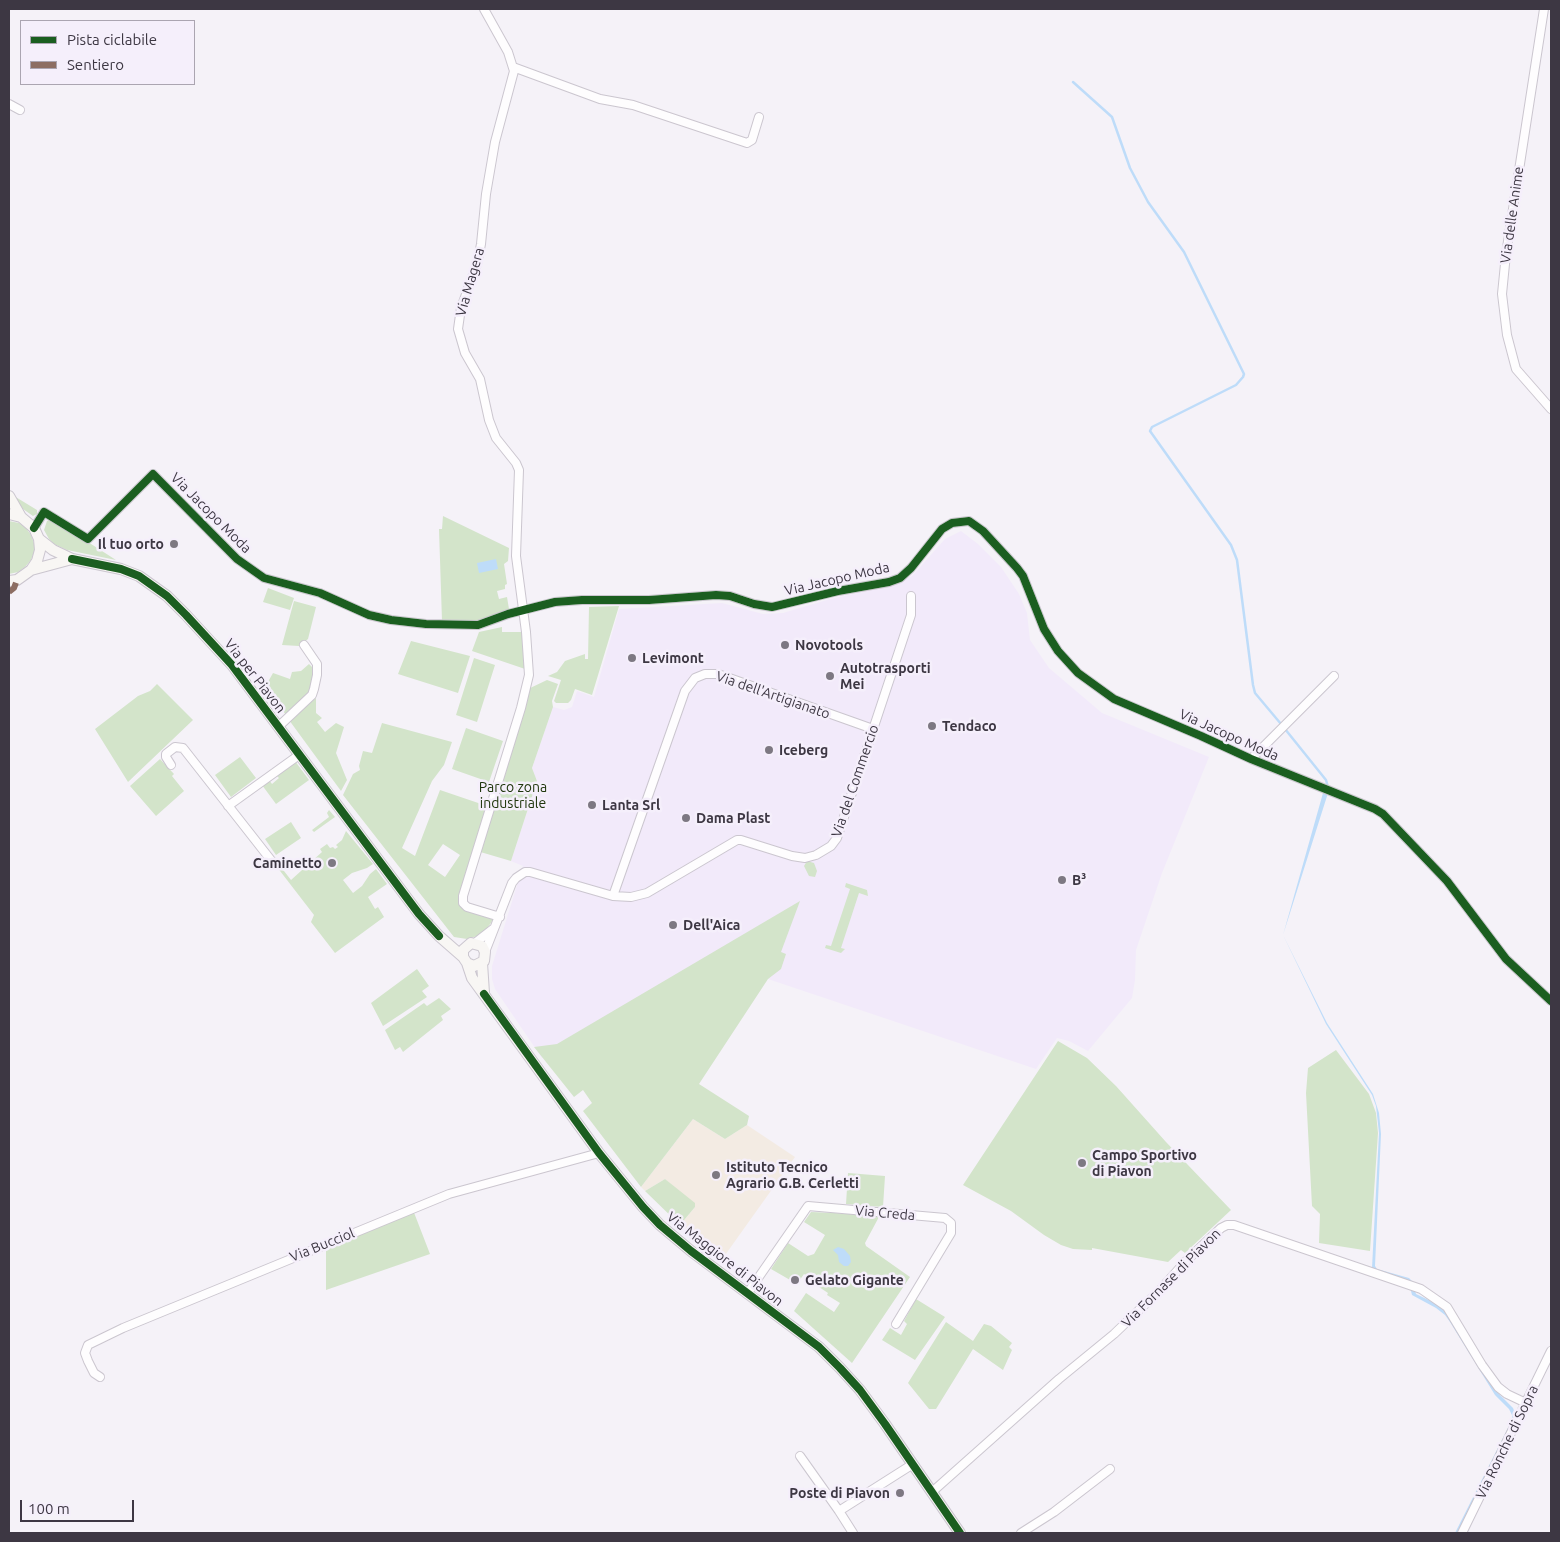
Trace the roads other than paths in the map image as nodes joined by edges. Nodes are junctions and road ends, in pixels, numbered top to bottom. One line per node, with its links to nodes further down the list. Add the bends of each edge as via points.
1 (484, 9): 3 (street, Via Magera, via 504,43)
2 (1544, 9): 7 (street, Via delle Anime, via 1502,294 1506,335 1516,369)
3 (512, 67): 6 (street, via 600,99 633,106 747,143 752,140); 17 (street, Via Magera, via 514,71 495,142 477,264 461,308 458,328 465,353 480,379 496,438 519,470 516,556)
4 (9, 104): 5 (street)
5 (20, 110)
6 (758, 117)
7 (1551, 408)
8 (9, 496): 10 (main road)
9 (9, 514): 10 (main road)
10 (21, 517): 11 (main road)
11 (34, 528): 12 (main road); 17 (street, Via Jacopo Moda, via 44,512 88,539 153,474 238,559 264,578 320,593 369,615 391,620 478,625)
12 (39, 539): 13 (main road, Via per Piavon); 14 (main road, via 40,550)
13 (72, 559): 14 (main road, Via per Piavon); 20 (main road, Via per Piavon, via 130,572 157,588 204,632)
14 (31, 570): 15 (main road, Via per Piavon, via 17,580)
15 (9, 581)
16 (911, 596): 21 (street, Via del Commercio, via 911,615)
17 (524, 609): 23 (street, Via Jacopo Moda, via 582,600 716,595 772,607 900,578 942,529 952,523 969,521 984,531 1022,576 1044,629 1078,673 1114,699); 28 (street, via 529,675 526,690 463,896 467,907)
18 (304, 645): 20 (street, via 316,664 314,689)
19 (1334, 676): 23 (street)
20 (278, 727): 22 (main road, Via per Piavon)
21 (873, 729): 27 (street, Via del Commercio, via 837,838 824,852 800,858 737,840 647,894); 27 (street, Via dell'Artigianato, via 718,674 695,678 685,691)
22 (300, 755): 25 (street); 31 (main road, Via per Piavon, via 419,914 439,936)
23 (1251, 760): 34 (street, Via Jacopo Moda, via 1384,814 1447,881 1506,959)
24 (171, 765): 25 (street, via 166,754 175,747 183,748)
25 (228, 806): 26 (street)
26 (274, 864)
27 (613, 896): 28 (street, Via del Commercio, via 525,872 512,883)
28 (500, 917): 29 (street, Via del Commercio)
29 (495, 927): 30 (street, Via del Commercio); 31 (street, Via del Commercio)
30 (485, 952): 31 (main road, via 482,946); 32 (main road)
31 (468, 953): 32 (main road, via 474,966); 33 (main road, Via Maggiore di Piavon, via 472,978)
32 (482, 963): 33 (main road)
33 (484, 994): 35 (main road, Via Maggiore di Piavon)
34 (1551, 1001)
35 (599, 1153): 36 (main road, Via Maggiore di Piavon, via 660,1225); 40 (street, Via Bucciol, via 449,1194 122,1328 88,1345 85,1353 88,1361)
36 (747, 1294): 37 (street, Via Creda, via 808,1206 945,1218 952,1227 951,1232); 43 (main road, Via Maggiore di Piavon, via 819,1347 834,1362 860,1390)
37 (896, 1324)
38 (1551, 1351): 39 (street, Via Ronche di Sopra)
39 (1548, 1363): 41 (street, Via Ronche di Sopra)
40 (100, 1377)
41 (1526, 1403): 45 (street, Via Fornase di Piavon, via 1498,1387 1446,1307 1421,1290 1227,1225 1114,1334); 50 (street, Via Ronche di Sopra)
42 (800, 1456): 46 (street)
43 (913, 1464): 45 (main road, Via Maggiore di Piavon); 46 (street)
44 (1110, 1469): 49 (street)
45 (932, 1492): 48 (main road, Via Maggiore di Piavon)
46 (839, 1511): 47 (street)
47 (853, 1533)
48 (960, 1533)
49 (1021, 1533)
50 (1462, 1533)

